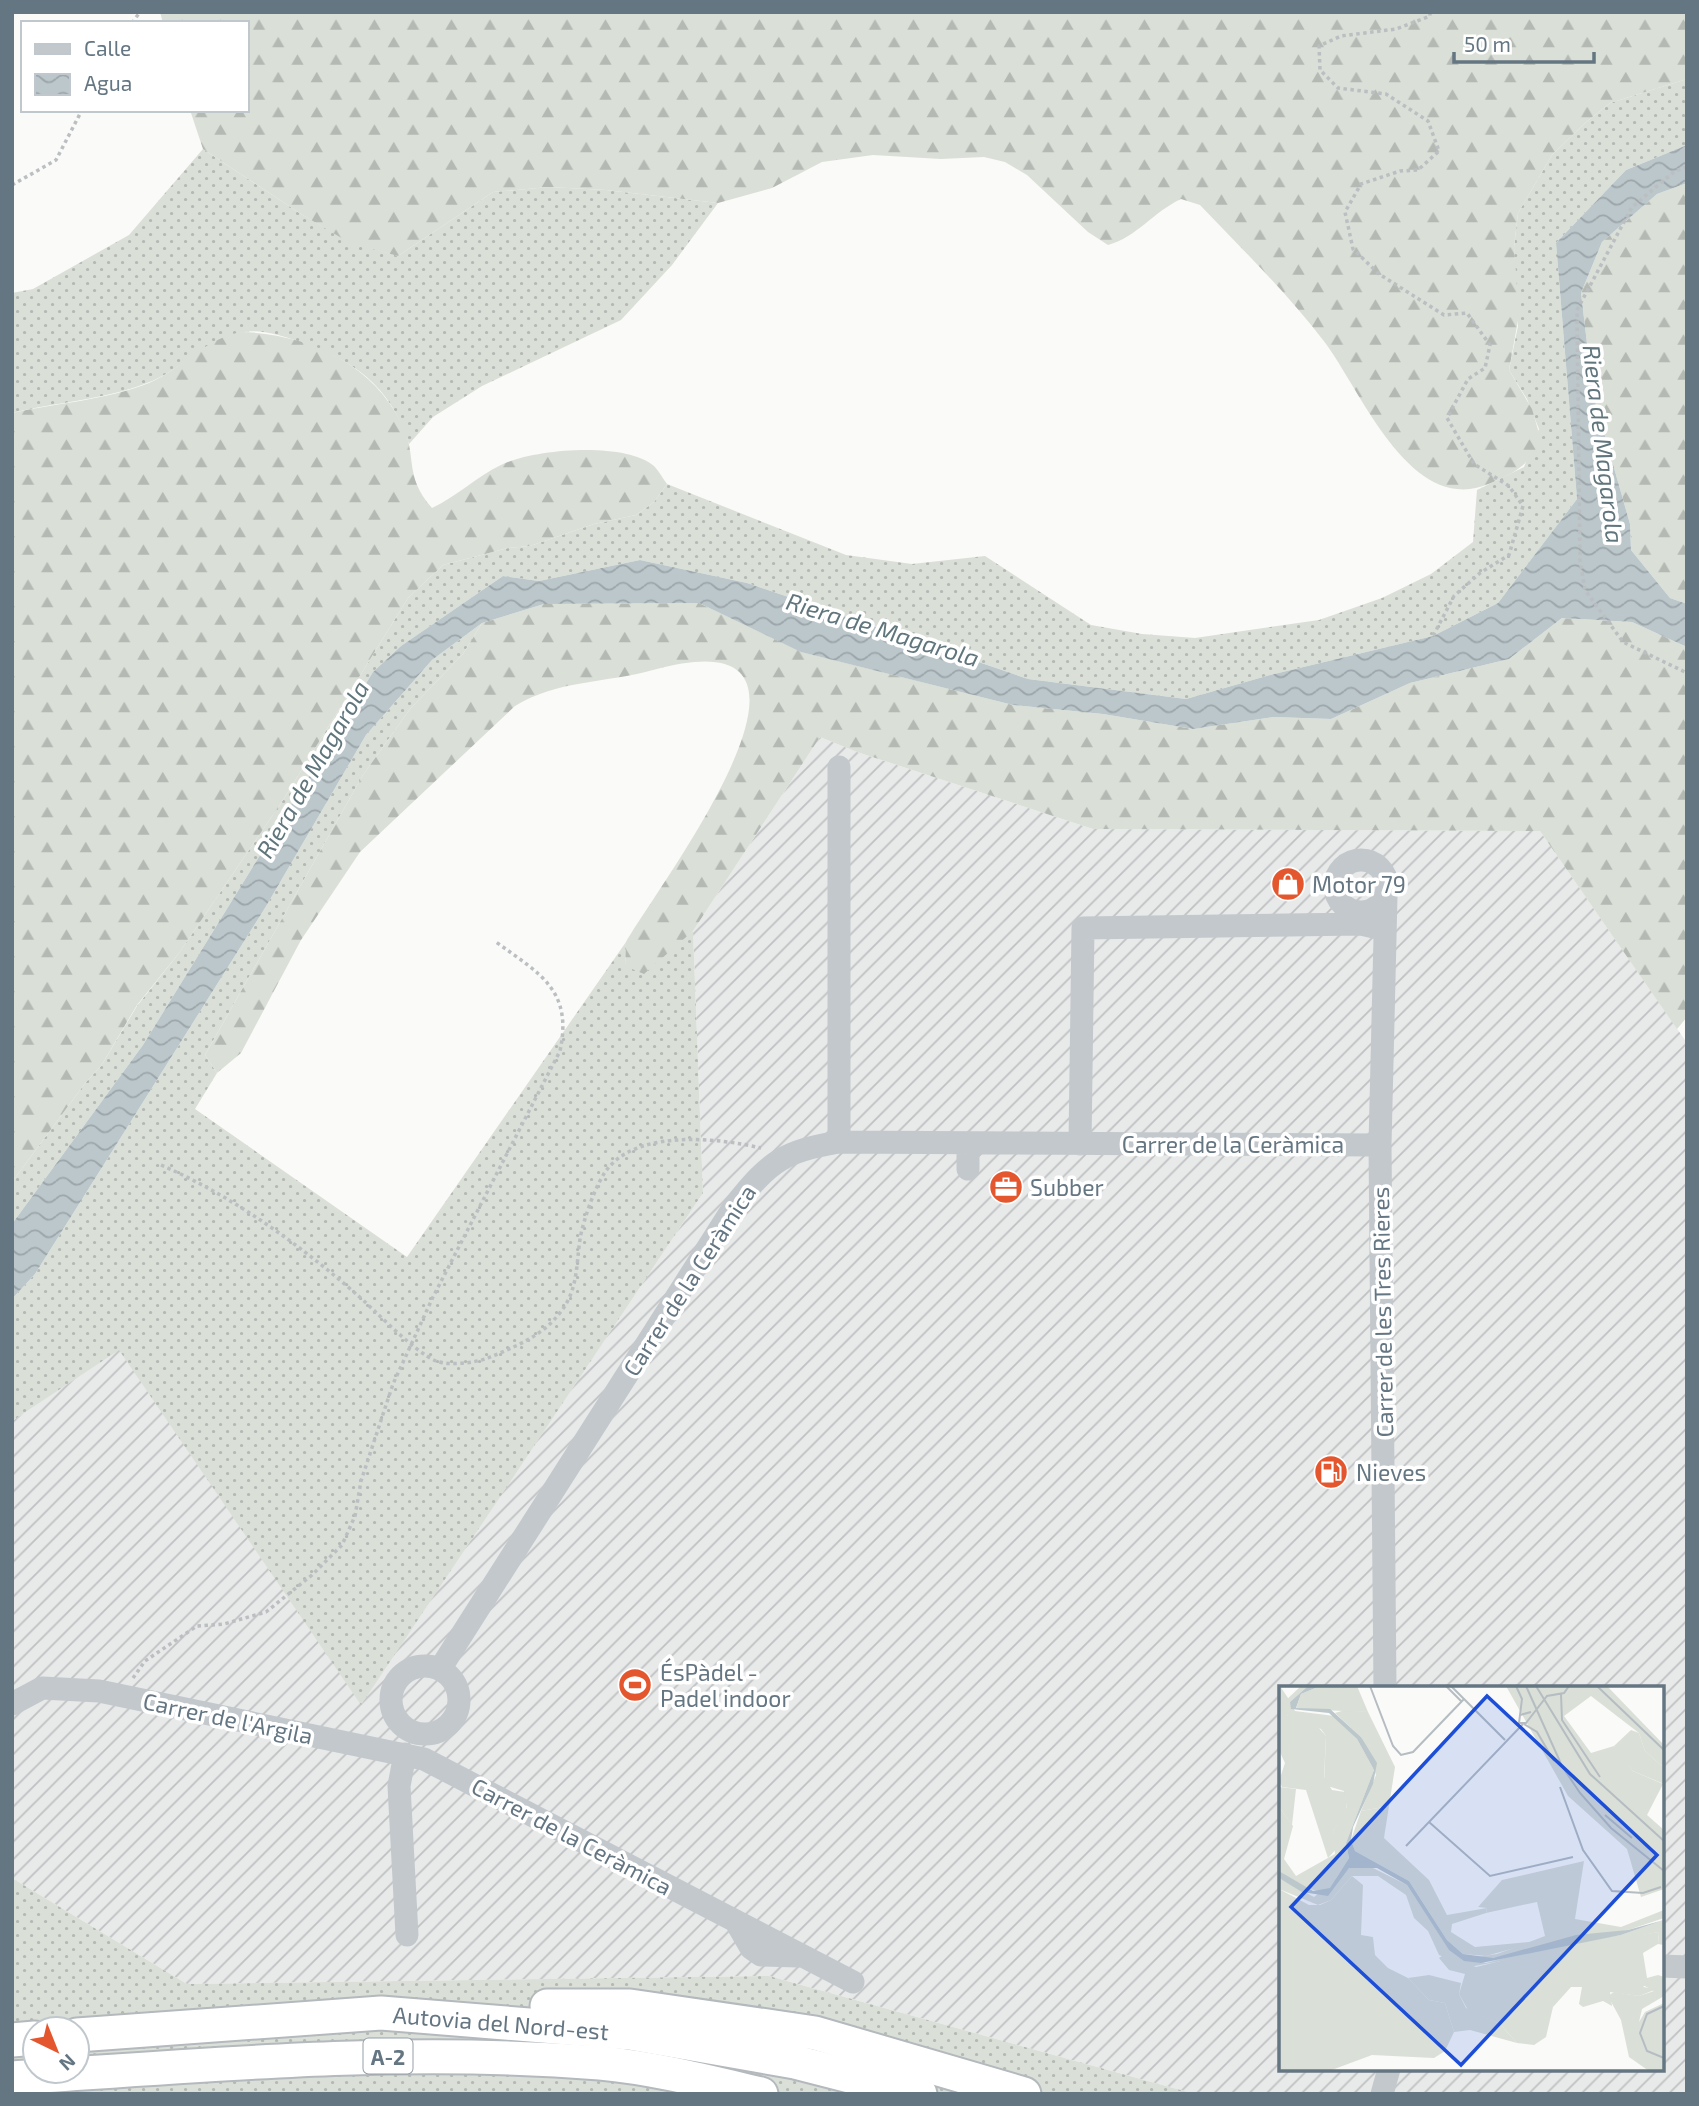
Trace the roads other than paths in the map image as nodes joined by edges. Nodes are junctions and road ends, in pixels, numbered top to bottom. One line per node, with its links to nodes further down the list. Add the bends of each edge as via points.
1 (839, 767): 3 (street)
2 (1373, 925): 2 (street, Carrer de les Tres Rieres, via 1386,896 1387,878 1377,864 1360,860 1338,873 1336,891 1344,906); 5 (street, via 1083,928); 6 (street, Carrer de les Tres Rieres)
3 (839, 1142): 4 (street, Carrer de la Ceràmica); 8 (street, Carrer de la Ceràmica, via 786,1154 758,1176 735,1205)
4 (968, 1143): 5 (street, Carrer de la Ceràmica); 7 (street)
5 (1080, 1144): 6 (street, Carrer de la Ceràmica)
6 (1380, 1145): 9 (street, Carrer de les Tres Rieres)
7 (968, 1170)
8 (440, 1669): 11 (street, via 408,1670 393,1687 392,1709); 12 (street, via 459,1696 454,1718)
9 (1385, 1686)
10 (12, 1703): 13 (street, Carrer de l'Argila, via 43,1688 99,1691)
11 (403, 1727): 12 (street, via 420,1734); 13 (street)
12 (438, 1732): 15 (street, Carrer de la Ceràmica)
13 (374, 1748): 14 (street, Carrer de l'Argila)
14 (405, 1754): 15 (street, Carrer de l'Argila); 16 (street, via 399,1786)
15 (444, 1769): 19 (street, Carrer de la Ceràmica)
16 (407, 1935)
17 (1664, 1966): 18 (street)
18 (1687, 1967)
19 (853, 1982)
20 (381, 2013): 21 (highway, Autovia del Nord-est / A-2); 24 (highway, Autovia del Nord-est / A-2, via 630,2032 795,2062); 25 (highway, via 418,2007 630,2006 815,2033)
21 (91, 2034)
22 (12, 2078): 23 (highway, Autovia del Nord-est / A-2, via 330,2058 457,2056 602,2064)
23 (761, 2094)
24 (920, 2094)
25 (1024, 2094)

